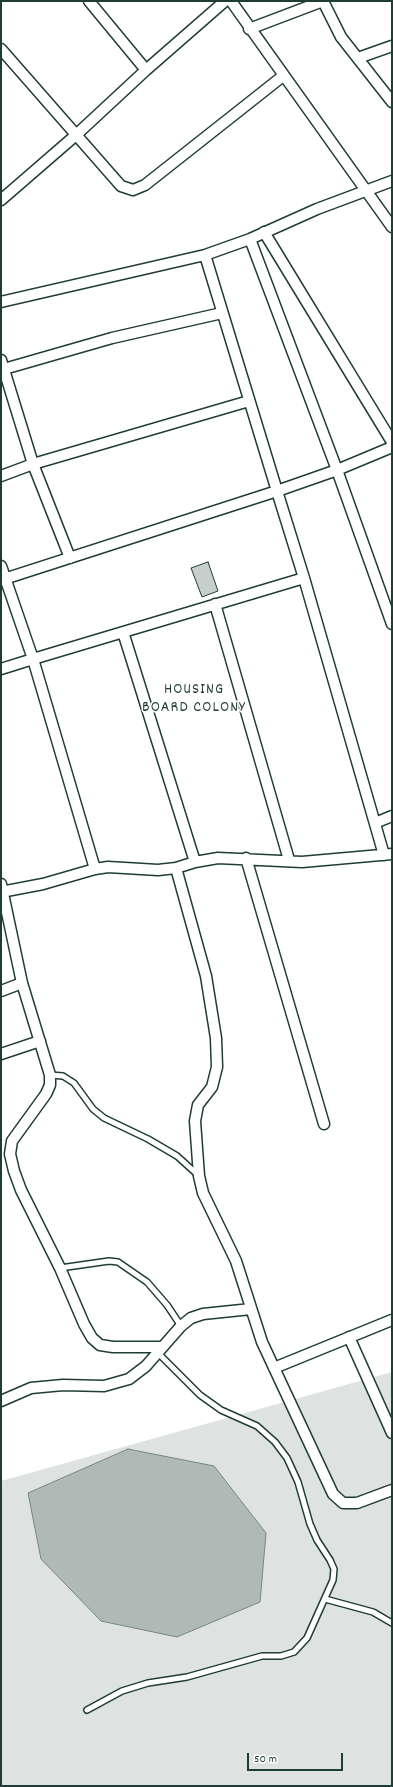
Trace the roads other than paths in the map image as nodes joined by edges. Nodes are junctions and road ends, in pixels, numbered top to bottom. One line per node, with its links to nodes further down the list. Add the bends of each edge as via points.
1 (88, 1): 9 (street)
2 (225, 1): 9 (street)
3 (231, 1): 5 (street)
4 (323, 1): 5 (street); 8 (street, via 341,37)
5 (249, 29): 10 (street)
6 (392, 46): 8 (street)
7 (3, 56): 12 (street)
8 (358, 58): 11 (street)
9 (146, 70): 12 (street)
10 (283, 76): 12 (street, via 146,185 133,190 121,186); 14 (street)
11 (392, 102)
12 (76, 135): 15 (street)
13 (392, 181): 14 (street)
14 (366, 191): 16 (street); 17 (street, via 310,211)
15 (1, 200)
16 (392, 227)
17 (264, 232): 18 (street); 24 (street)
18 (250, 239): 19 (street); 27 (street)
19 (205, 255): 20 (street); 21 (street)
20 (1, 302)
21 (222, 313): 22 (street); 23 (street)
22 (3, 364): 26 (street)
23 (249, 401): 26 (street); 29 (street)
24 (392, 442)
25 (392, 447): 27 (street)
26 (33, 464): 28 (street); 30 (street)
27 (337, 470): 29 (street); 35 (street)
28 (1, 476)
29 (277, 491): 30 (street); 32 (street)
30 (70, 558): 33 (street)
31 (1, 566): 33 (street)
32 (304, 578): 34 (street); 40 (street)
33 (3, 580): 37 (street)
34 (215, 604): 36 (street); 43 (street)
35 (392, 624)
36 (124, 632): 37 (street); 44 (street)
37 (33, 659): 38 (street); 45 (street)
38 (1, 669)
39 (392, 816): 40 (street)
40 (375, 823): 41 (street)
41 (388, 855): 43 (street, via 309,862)
42 (246, 858): 43 (street); 44 (street, via 218,858); 53 (street)
43 (289, 860)
44 (195, 862): 46 (street)
45 (95, 868): 46 (street); 47 (street, via 43,884)
46 (176, 868): 54 (street, via 206,976 216,1038 217,1067 212,1087 198,1105 195,1121)
47 (2, 889): 48 (street)
48 (22, 983): 49 (street); 50 (street)
49 (1, 991)
50 (40, 1041): 51 (street); 52 (street)
51 (1, 1054)
52 (50, 1075): 54 (lane, via 63,1076 74,1083 93,1109 104,1118 177,1156); 55 (street, via 50,1085 46,1094 12,1142 10,1154 21,1190)
53 (324, 1124)
54 (199, 1176): 56 (street, via 211,1212 236,1262)
55 (60, 1268): 58 (lane, via 118,1262 147,1282 167,1305); 60 (street, via 84,1324 92,1338 100,1345)
56 (251, 1309): 58 (street, via 203,1314 191,1318); 61 (street)
57 (392, 1320): 59 (street)
58 (180, 1326): 60 (street)
59 (348, 1337): 61 (street); 63 (street)
60 (159, 1350): 62 (street, via 146,1366 129,1379 104,1386 63,1385 31,1388); 65 (lane, via 200,1395 221,1410 257,1426 275,1442 287,1458 298,1482 310,1524 334,1569 333,1580)
61 (274, 1368): 64 (street, via 333,1494 343,1503 357,1503)
62 (1, 1401)
63 (392, 1433)
64 (392, 1490)
65 (325, 1599): 66 (lane, via 372,1612); 67 (lane, via 307,1638 294,1652 281,1656 262,1656 187,1677 148,1683 122,1692)
66 (392, 1623)
67 (87, 1710)

